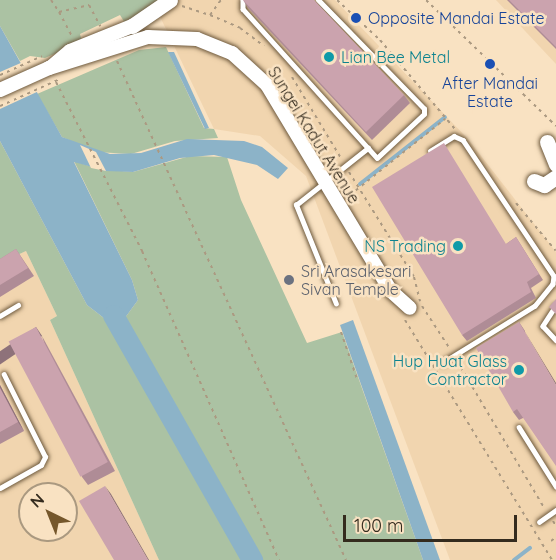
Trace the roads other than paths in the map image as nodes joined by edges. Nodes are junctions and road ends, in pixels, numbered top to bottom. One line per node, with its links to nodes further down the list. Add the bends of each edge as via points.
1 (243, 0): 8 (lane, via 243,9)
2 (318, 0): 8 (lane, via 424,109 424,114 377,158)
3 (174, 2): 4 (main road)
4 (132, 26): 5 (street, Sungei Kadut Avenue, via 70,51)
5 (40, 72): 6 (street, Sungei Kadut Avenue); 13 (street, Sungei Kadut Avenue, via 148,36 181,36 218,46 245,62 267,85)
6 (0, 90)
7 (547, 142): 10 (main road)
8 (368, 148): 13 (lane)
9 (424, 155): 20 (lane, via 454,135 463,140 554,276 553,284 535,306)
10 (556, 164)
11 (556, 177): 12 (main road, via 544,185)
12 (534, 181)
13 (327, 183): 14 (lane, via 296,205); 17 (street, Sungei Kadut Avenue)
14 (336, 304)
15 (18, 305): 18 (lane)
16 (556, 306): 19 (lane, via 543,326)
17 (405, 310)
18 (0, 316)
19 (556, 340)
20 (443, 363)
21 (4, 375): 24 (lane, via 45,457 41,465)
22 (519, 427): 23 (lane)
23 (556, 486)
24 (0, 488)
25 (556, 510): 26 (lane)
26 (539, 522)

